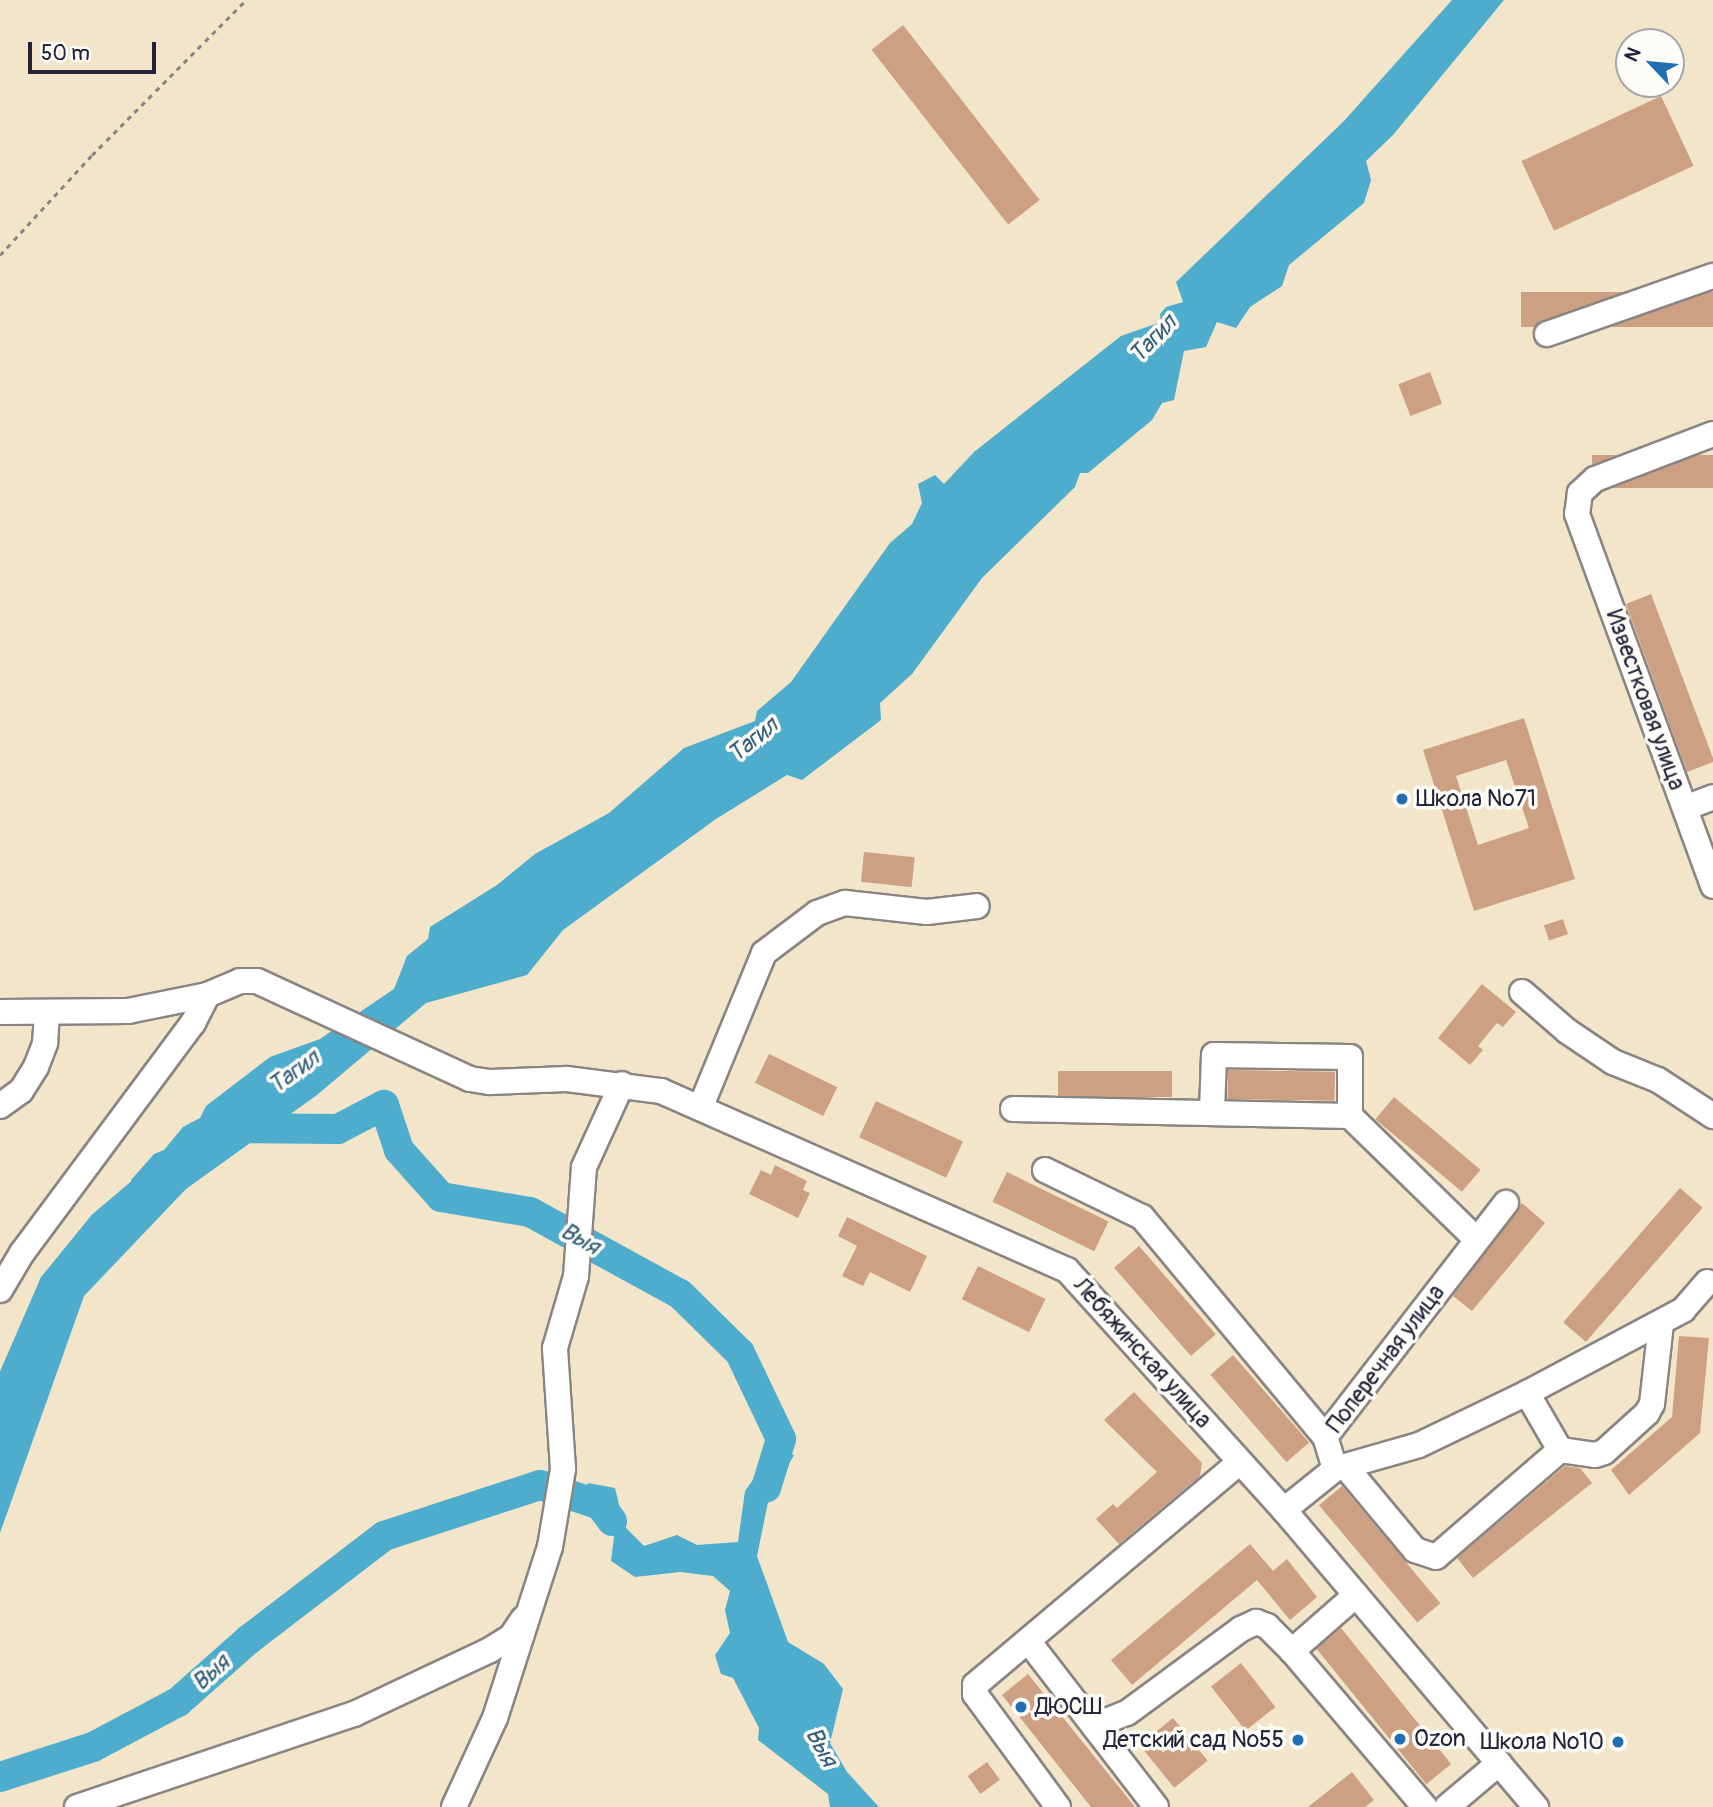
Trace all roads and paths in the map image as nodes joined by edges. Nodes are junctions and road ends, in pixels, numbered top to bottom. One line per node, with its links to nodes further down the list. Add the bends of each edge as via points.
1 (246, 0): 2 (path)
2 (0, 255)
3 (1713, 276): 4 (street)
4 (1547, 334)
5 (1713, 434): 7 (street, Известковая улица, via 1595,479 1580,493 1577,514)
6 (1713, 797): 7 (street)
7 (1685, 808): 8 (street, Известковая улица)
8 (1713, 886)
9 (977, 906): 16 (street, via 928,912 845,903 817,913 764,953)
10 (1522, 992): 20 (street, via 1613,1062 1658,1080)
11 (207, 995): 13 (street, via 128,1011); 14 (street, Лебяжинская улица, via 240,981 270,985 450,1073 490,1082 537,1077); 25 (street, via 193,1023 22,1253)
12 (0, 1012): 13 (street)
13 (47, 1013): 15 (street, via 45,1043 36,1068 21,1091)
14 (622, 1084): 16 (street, Лебяжинская улица, via 661,1091); 34 (street, via 592,1141 581,1201 576,1276 558,1329 553,1367 563,1469 558,1509)
15 (0, 1106)
16 (701, 1106): 30 (street, Лебяжинская улица, via 1067,1270)
17 (1013, 1110): 18 (street)
18 (1212, 1112): 19 (street); 19 (street, via 1214,1055 1350,1057)
19 (1350, 1116): 23 (street)
20 (1713, 1116)
21 (1045, 1170): 28 (street, via 1142,1217)
22 (1506, 1203): 23 (street, Поперечная улица)
23 (1476, 1240): 28 (street, Поперечная улица)
24 (1711, 1281): 26 (street, via 1683,1310)
25 (0, 1290)
26 (1661, 1324): 27 (street); 29 (street, via 1652,1404 1647,1413 1604,1452)
27 (1527, 1393): 29 (street); 31 (street, via 1419,1445)
28 (1325, 1437): 31 (street, Поперечная улица)
29 (1560, 1450): 31 (street, via 1436,1558 1415,1550)
30 (1240, 1462): 32 (street, Лебяжинская улица); 35 (street)
31 (1340, 1468): 32 (street, Поперечная улица)
32 (1284, 1510): 33 (street, Лебяжинская улица)
33 (1356, 1595): 36 (street); 38 (street, Лебяжинская улица)
34 (531, 1608): 39 (street, via 511,1637 490,1650 354,1714); 40 (street, via 495,1718)
35 (1029, 1642): 37 (street); 41 (street, via 984,1675 975,1685 975,1694)
36 (1292, 1651): 37 (street, via 1267,1626 1256,1622 1127,1713); 43 (street)
37 (1094, 1726): 42 (street)
38 (1499, 1763): 44 (street); 45 (street, Лебяжинская улица)
39 (77, 1807)
40 (454, 1807)
41 (1058, 1807)
42 (1156, 1807)
43 (1425, 1807)
44 (1447, 1807)
45 (1536, 1807)

